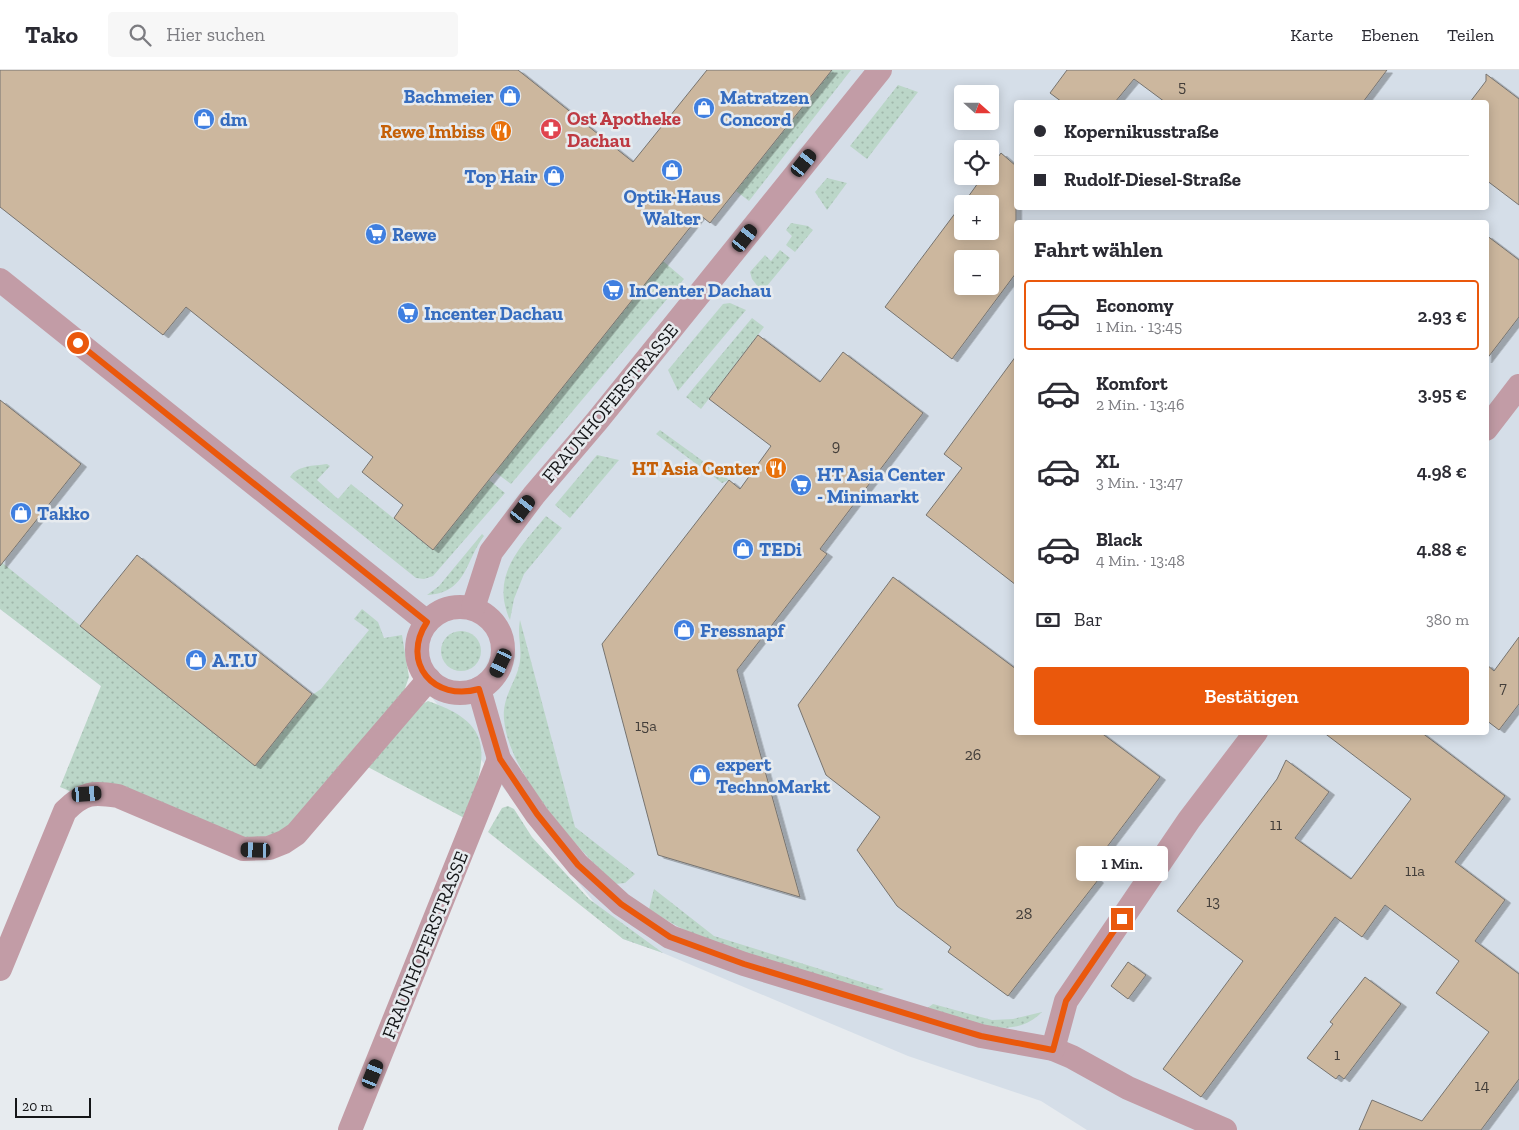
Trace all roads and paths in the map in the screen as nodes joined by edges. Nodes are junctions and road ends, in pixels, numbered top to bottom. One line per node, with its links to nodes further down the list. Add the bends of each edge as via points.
1 (880, 70): 5 (street, FRAUNHOFERSTRASSE, via 598,421 534,495 491,552)
2 (0, 280): 6 (street)
3 (1519, 386): 4 (street)
4 (1489, 425)
5 (473, 608): 6 (street, via 448,608); 8 (street, via 492,620 503,640 496,674)
6 (427, 622): 7 (street, via 417,651)
7 (429, 679): 8 (street, via 440,688 453,692); 11 (street, via 296,834 269,848 243,850 118,796 100,793 77,799 65,811)
8 (479, 689): 10 (street)
9 (1254, 735): 12 (street, via 1189,820 1066,1001)
10 (500, 759): 12 (street, via 537,814 578,865 621,904 670,937 744,964 947,1026); 13 (street, FRAUNHOFERSTRASSE)
11 (0, 969)
12 (1053, 1050): 14 (street, via 1128,1088)
13 (350, 1130)
14 (1225, 1130)

